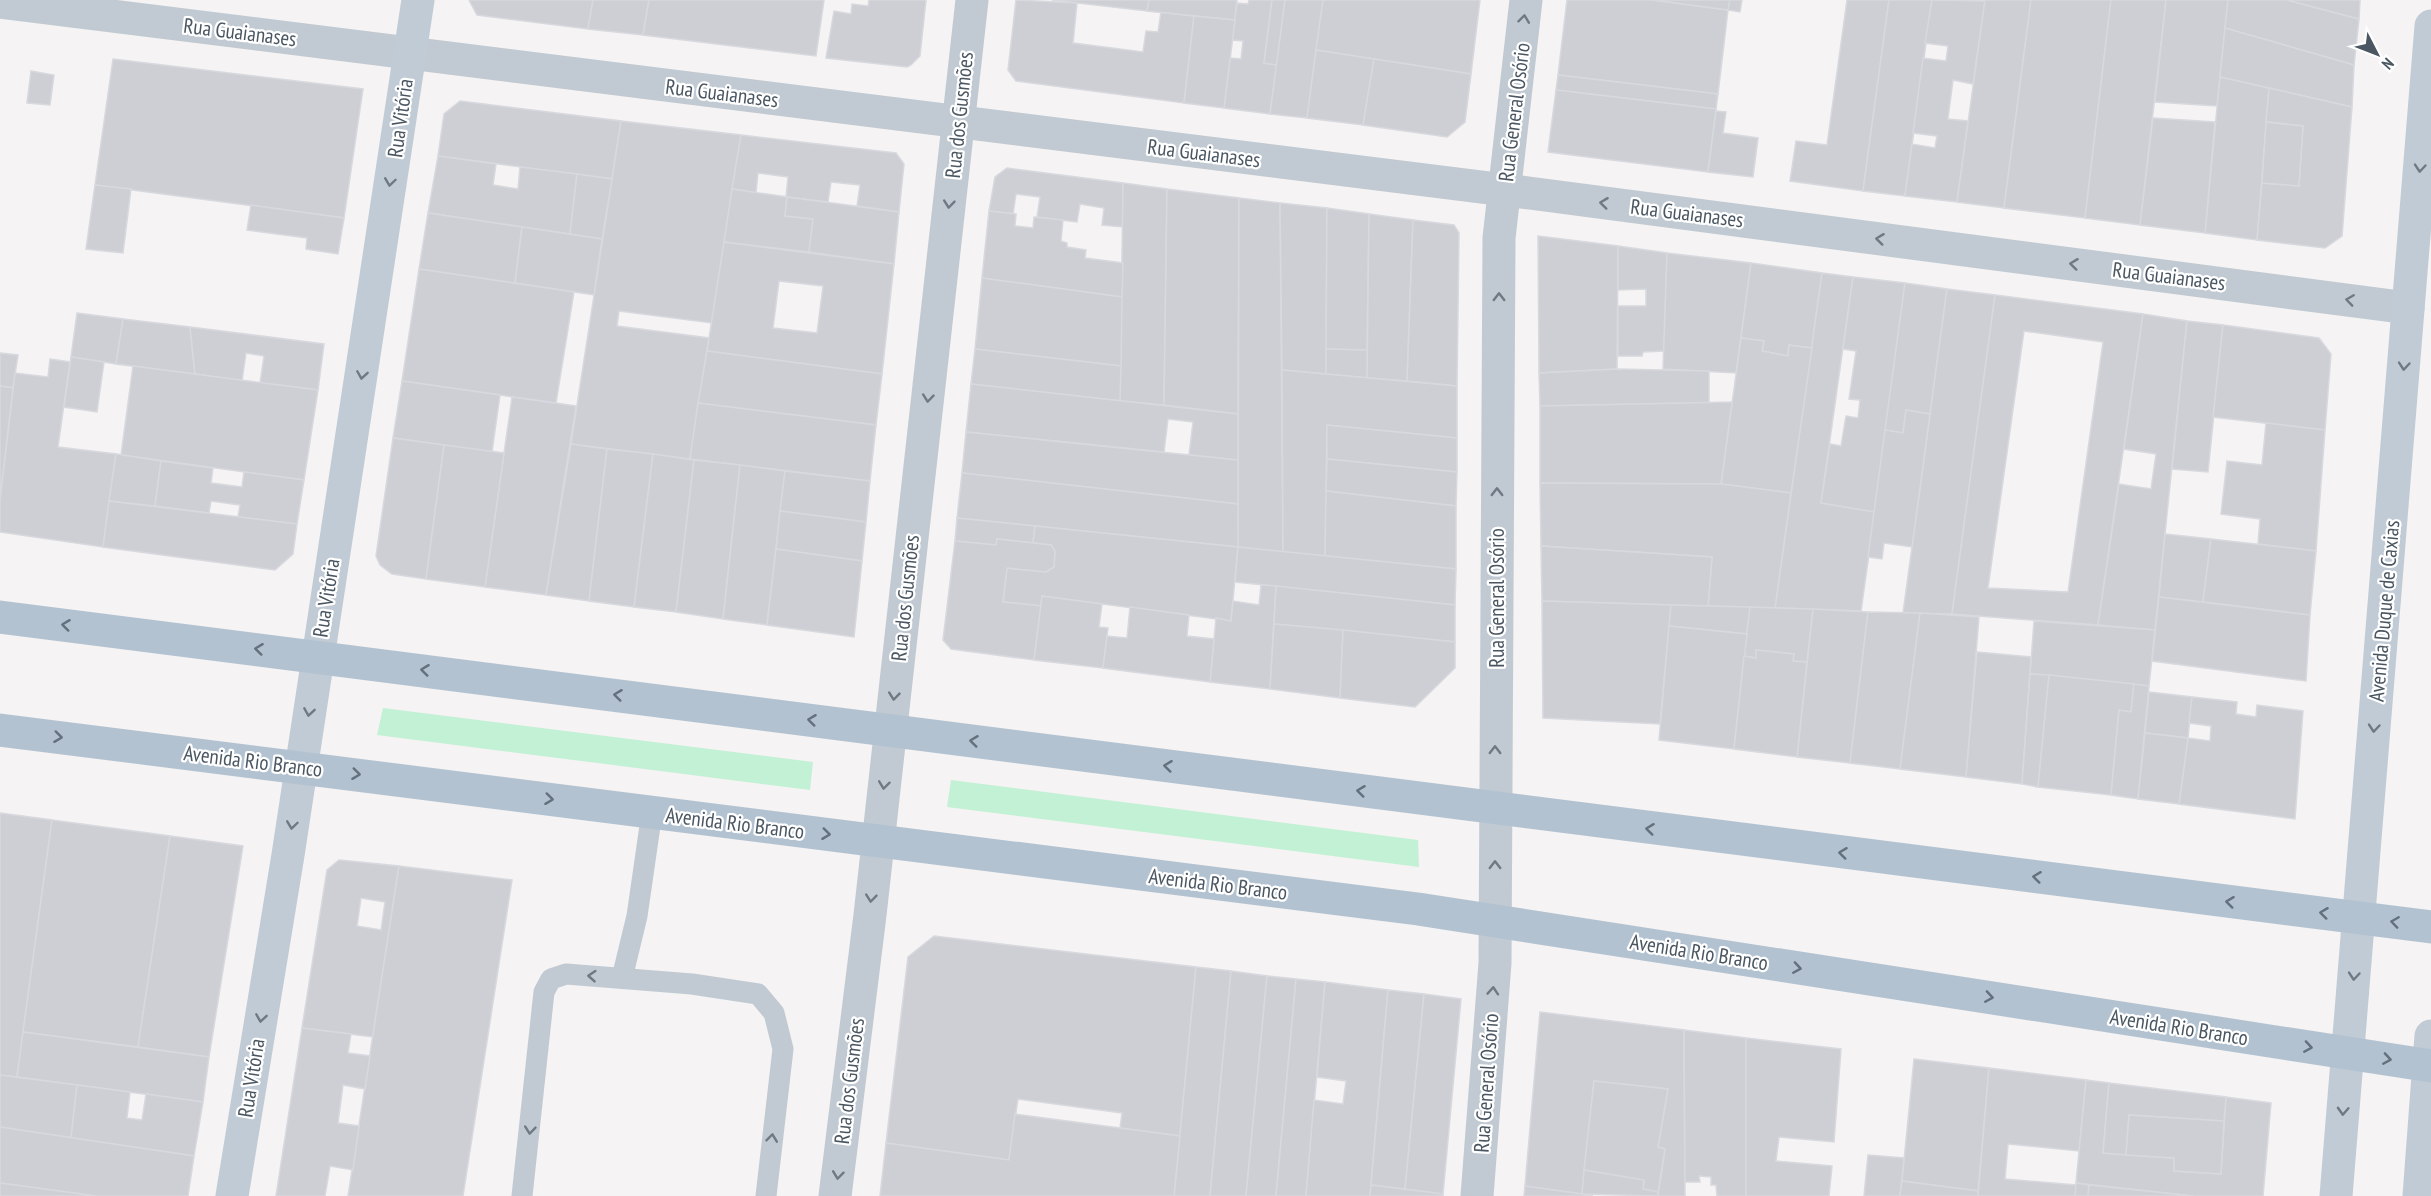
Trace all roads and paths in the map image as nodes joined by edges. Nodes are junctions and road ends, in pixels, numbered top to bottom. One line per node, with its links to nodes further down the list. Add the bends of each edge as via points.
1 (418, 0): 6 (main road, Rua Vitória)
2 (972, 0): 7 (street, Rua dos Gusmões)
3 (1527, 0): 8 (street, Rua General Osório, one-way to 3)
4 (0, 2): 6 (street, Rua Guaianases)
5 (2431, 26): 9 (main road, Avenida Duque de Caxias, one-way to 9)
6 (409, 53): 7 (street, Rua Guaianases); 11 (main road, Rua Vitória, one-way to 11)
7 (958, 123): 8 (street, Rua Guaianases); 13 (street, Rua dos Gusmões, one-way to 13)
8 (1505, 190): 9 (street, Rua Guaianases, one-way to 8); 15 (street, Rua General Osório, one-way to 8, via 1499,238)
9 (2409, 308): 18 (main road, Avenida Duque de Caxias, one-way to 18)
10 (0, 617): 11 (main road, one-way to 10)
11 (317, 657): 13 (main road, one-way to 11); 14 (main road, Rua Vitória, one-way to 14)
12 (0, 730): 14 (main road, Avenida Rio Branco, one-way to 14)
13 (891, 730): 15 (main road, one-way to 13); 17 (street, Rua dos Gusmões, one-way to 17)
14 (300, 767): 16 (main road, Avenida Rio Branco, one-way to 16); 24 (main road, Rua Vitória, one-way to 24)
15 (1495, 808): 18 (main road, one-way to 15); 19 (street, Rua General Osório, one-way to 15)
16 (652, 812): 17 (main road, Avenida Rio Branco, one-way to 17); 21 (lane, via 637,916)
17 (878, 840): 19 (main road, Avenida Rio Branco); 27 (street, Rua dos Gusmões, one-way to 27)
18 (2359, 917): 20 (main road, one-way to 18); 22 (main road, Avenida Duque de Caxias, one-way to 22)
19 (1494, 921): 22 (main road, Avenida Rio Branco, one-way to 22); 28 (street, Rua General Osório, one-way to 19, via 1495,963)
20 (2431, 927)
21 (622, 978): 25 (lane, one-way to 25, via 566,974 551,979 544,992); 26 (lane, one-way to 21, via 783,1049 774,1013 759,994)
22 (2346, 1053): 23 (main road, Avenida Rio Branco, one-way to 23); 29 (main road, Avenida Duque de Caxias, one-way to 29)
23 (2430, 1056): 30 (main road)
24 (232, 1196)
25 (522, 1196)
26 (766, 1196)
27 (835, 1196)
28 (1477, 1196)
29 (2336, 1196)
30 (2419, 1196)

